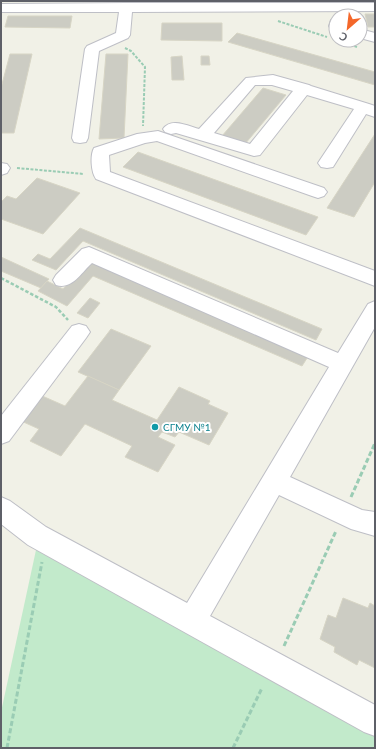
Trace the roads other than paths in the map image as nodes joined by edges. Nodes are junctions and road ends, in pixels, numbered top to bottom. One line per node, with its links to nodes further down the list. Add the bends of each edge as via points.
1 (126, 7): 3 (street); 4 (street); 9 (street, via 123,35 92,49)
2 (375, 7): 4 (street)
3 (1, 8)
4 (350, 8)
5 (304, 88): 6 (street); 7 (street, via 273,80 251,81); 7 (street, via 254,151)
6 (369, 109): 10 (street)
7 (203, 135): 8 (street, via 174,127)
8 (150, 137): 11 (street); 12 (street, via 100,152 102,175)
9 (80, 138)
10 (327, 163)
11 (318, 192)
12 (375, 279)
13 (63, 280): 16 (street, via 89,254)
14 (375, 309): 16 (street)
15 (79, 332): 17 (street)
16 (343, 364): 18 (street)
17 (1, 434)
18 (274, 481): 20 (street, via 360,521); 21 (street)
19 (1, 509): 21 (street, via 46,542)
20 (375, 524)
21 (192, 621): 22 (street)
22 (375, 721)

